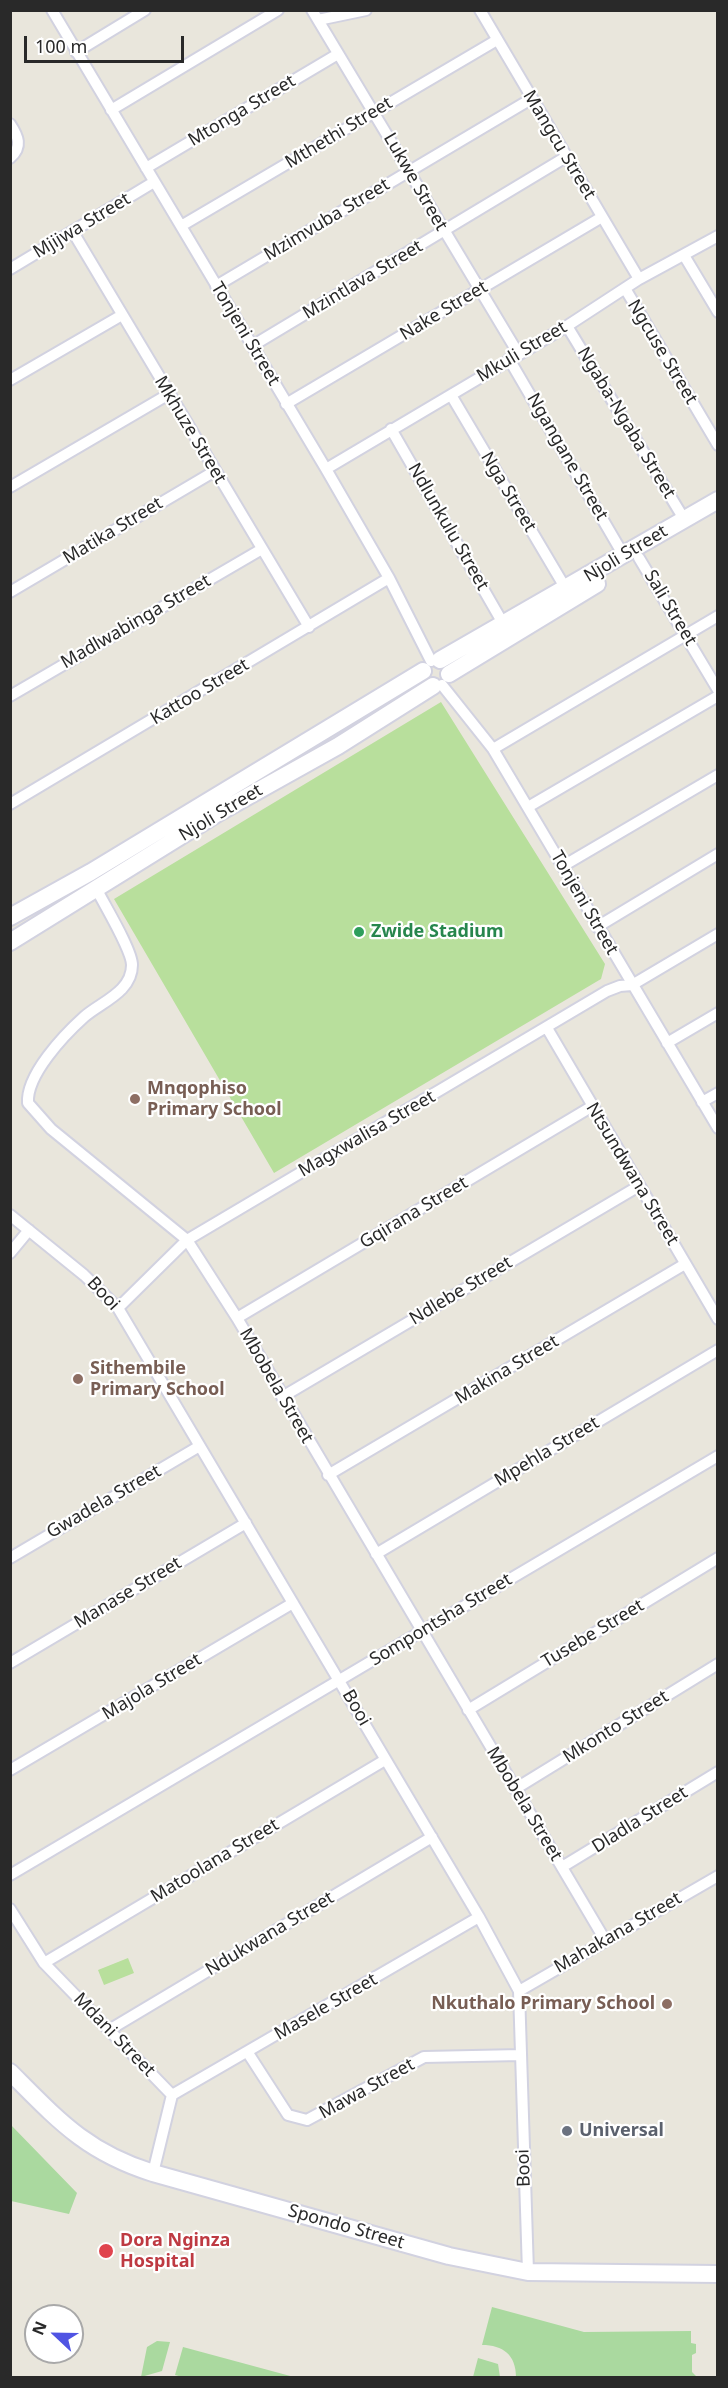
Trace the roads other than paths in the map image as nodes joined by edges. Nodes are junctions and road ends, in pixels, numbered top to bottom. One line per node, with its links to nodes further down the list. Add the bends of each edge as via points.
1 (52, 10): 8 (street, Tonjeni Street)
2 (145, 10): 8 (street)
3 (278, 10): 11 (street)
4 (366, 10): 6 (street)
5 (480, 10): 7 (street, Mangcu Street)
6 (315, 15): 9 (street, Lukwe Street)
7 (497, 40): 10 (street, Mangcu Street); 12 (street, Mthethi Street)
8 (76, 52): 11 (street, Tonjeni Street)
9 (338, 54): 12 (street, Lukwe Street); 16 (street, Mtonga Street)
10 (531, 99): 14 (street, Mangcu Street); 17 (street, Mzimvuba Street)
11 (111, 110): 16 (street, Tonjeni Street)
12 (374, 112): 17 (street, Lukwe Street); 20 (street, Mthethi Street)
13 (10, 124): 15 (street, via 19,147)
14 (566, 157): 19 (street, Mangcu Street); 21 (street, Mzintlava Street)
15 (10, 158)
16 (146, 168): 18 (street, Tonjeni Street)
17 (410, 172): 21 (street, Lukwe Street); 27 (street, Mzimvuba Street)
18 (154, 182): 20 (street, Tonjeni Street); 22 (street, Mjijwa Street)
19 (602, 217): 26 (street, Mangcu Street); 28 (street, Nake Street)
20 (181, 226): 27 (street, Tonjeni Street)
21 (444, 231): 28 (street, Lukwe Street); 33 (street, Mzintlava Street)
22 (73, 232): 25 (street, Mjijwa Street); 31 (street, Mkhuze Street)
23 (717, 236): 24 (street, Mkuli Street)
24 (685, 256): 26 (street, Mkuli Street); 30 (street)
25 (10, 269)
26 (639, 279): 29 (street, Mkuli Street)
27 (216, 286): 33 (street, Tonjeni Street)
28 (480, 290): 34 (street, Lukwe Street); 38 (street, Nake Street)
29 (626, 290): 32 (street, Mkuli Street); 40 (street, Ngcuse Street)
30 (717, 312)
31 (122, 315): 35 (street); 36 (street, Mkhuze Street)
32 (567, 326): 34 (street, Mkuli Street); 46 (street, Ngaba-Ngaba Street)
33 (252, 346): 38 (street, Tonjeni Street)
34 (513, 356): 37 (street, Mkuli Street); 48 (street, Ngangane Street)
35 (10, 380)
36 (169, 394): 42 (street, Mkhuze Street); 43 (street)
37 (451, 395): 39 (street, Mkuli Street); 50 (street, Nga Street)
38 (286, 404): 41 (street, Tonjeni Street)
39 (391, 429): 41 (street, Mkuli Street); 53 (street, Ndlunkulu Street)
40 (717, 445)
41 (326, 469): 49 (street, Tonjeni Street)
42 (215, 471): 47 (street, Mkhuze Street); 51 (street, Matika Street)
43 (10, 487)
44 (717, 500): 46 (main road, Njoli Street)
45 (717, 509): 48 (main road, Njoli Street)
46 (684, 519): 48 (main road, Njoli Street)
47 (262, 549): 54 (street, Mkhuze Street); 58 (street, Madlwabinga Street)
48 (632, 557): 50 (main road, Njoli Street); 55 (street, Sali Street); 56 (main road, Njoli Street)
49 (389, 578): 54 (street, Kattoo Street); 56 (street, Tonjeni Street)
50 (566, 589): 53 (main road, Njoli Street)
51 (10, 592)
52 (717, 616): 55 (street)
53 (504, 625): 56 (main road, Njoli Street)
54 (309, 627): 62 (street, Kattoo Street)
55 (687, 635): 57 (street, Sali Street); 60 (street)
56 (436, 673): 60 (street, Tonjeni Street); 66 (main road, Njoli Street, via 338,746 218,813); 67 (main road, Njoli Street)
57 (717, 690)
58 (10, 696)
59 (717, 696): 63 (street)
60 (493, 749): 63 (street, Tonjeni Street)
61 (717, 775): 65 (street)
62 (10, 804)
63 (528, 807): 65 (street, Tonjeni Street)
64 (717, 854): 68 (street)
65 (563, 866): 68 (street, Tonjeni Street)
66 (97, 890): 70 (main road, Njoli Street); 82 (street, Mbobela Street, via 129,953 131,972 119,992 84,1017 38,1070 28,1087 28,1103 51,1129)
67 (10, 917)
68 (597, 927): 71 (street, Tonjeni Street)
69 (717, 934): 71 (street, Magxwalisa Street)
70 (10, 942)
71 (632, 985): 73 (street, Magxwalisa Street, via 607,991); 74 (street, Tonjeni Street)
72 (717, 1013): 74 (street)
73 (547, 1029): 77 (street, Ntsundwana Street); 82 (street, Magxwalisa Street)
74 (667, 1043): 76 (street, Tonjeni Street)
75 (717, 1093): 76 (street)
76 (702, 1102): 78 (street, Tonjeni Street)
77 (591, 1107): 79 (street, Ntsundwana Street); 86 (street, Gqirana Street)
78 (717, 1128)
79 (639, 1186): 84 (street, Ntsundwana Street); 89 (street, Ndlebe Street)
80 (10, 1215): 81 (street, Booi)
81 (29, 1230): 83 (street); 85 (street, Booi)
82 (188, 1240): 85 (street, Magxwalisa Street); 86 (street, Mbobela Street)
83 (10, 1253)
84 (685, 1264): 87 (street, Ntsundwana Street); 92 (street, Makina Street)
85 (118, 1308): 90 (street, Booi)
86 (237, 1318): 89 (street, Mbobela Street)
87 (717, 1319)
88 (717, 1350): 94 (street, Mpehla Street)
89 (282, 1396): 92 (street, Mbobela Street)
90 (198, 1447): 93 (street, Booi); 95 (street, Gwadela Street)
91 (717, 1456): 98 (street, Sompontsha Street)
92 (328, 1475): 94 (street, Mbobela Street)
93 (246, 1523): 97 (street, Booi); 99 (street, Manase Street)
94 (376, 1554): 98 (street, Mbobela Street)
95 (10, 1558)
96 (717, 1558): 102 (street, Tusebe Street)
97 (293, 1603): 101 (street, Booi); 104 (street, Majola Street)
98 (420, 1631): 101 (street, Sompontsha Street); 102 (street, Mbobela Street)
99 (10, 1664)
100 (717, 1664): 106 (street, Mkonto Street)
101 (340, 1681): 103 (street, Booi); 109 (street, Sompontsha Street)
102 (468, 1710): 106 (street, Mbobela Street)
103 (385, 1760): 107 (street, Booi); 114 (street, Matoolana Street)
104 (10, 1770)
105 (717, 1772): 108 (street, Dladla Street)
106 (515, 1789): 108 (street, Mbobela Street)
107 (432, 1837): 112 (street, Booi); 116 (street, Ndukwana Street)
108 (562, 1867): 113 (street, Mbobela Street)
109 (10, 1875)
110 (717, 1876): 113 (street, Mahakana Street)
111 (10, 1909): 114 (street, Mdani Street)
112 (479, 1917): 115 (street, Booi); 117 (street, Masele Street)
113 (605, 1940): 115 (street, Mahakana Street)
114 (45, 1963): 116 (street, Mdani Street)
115 (519, 1991): 118 (street, Booi)
116 (109, 2030): 120 (street, Mdani Street)
117 (248, 2053): 118 (street, Mawa Street, via 288,2115 307,2120 424,2057); 120 (street, Masele Street)
118 (520, 2055): 122 (street, Booi)
119 (10, 2073): 121 (main road, Spondo Street, via 72,2133 120,2163)
120 (172, 2095): 121 (street)
121 (153, 2173): 122 (main road, Spondo Street, via 449,2256)
122 (528, 2272): 123 (main road, Spondo Street)
123 (717, 2274)

